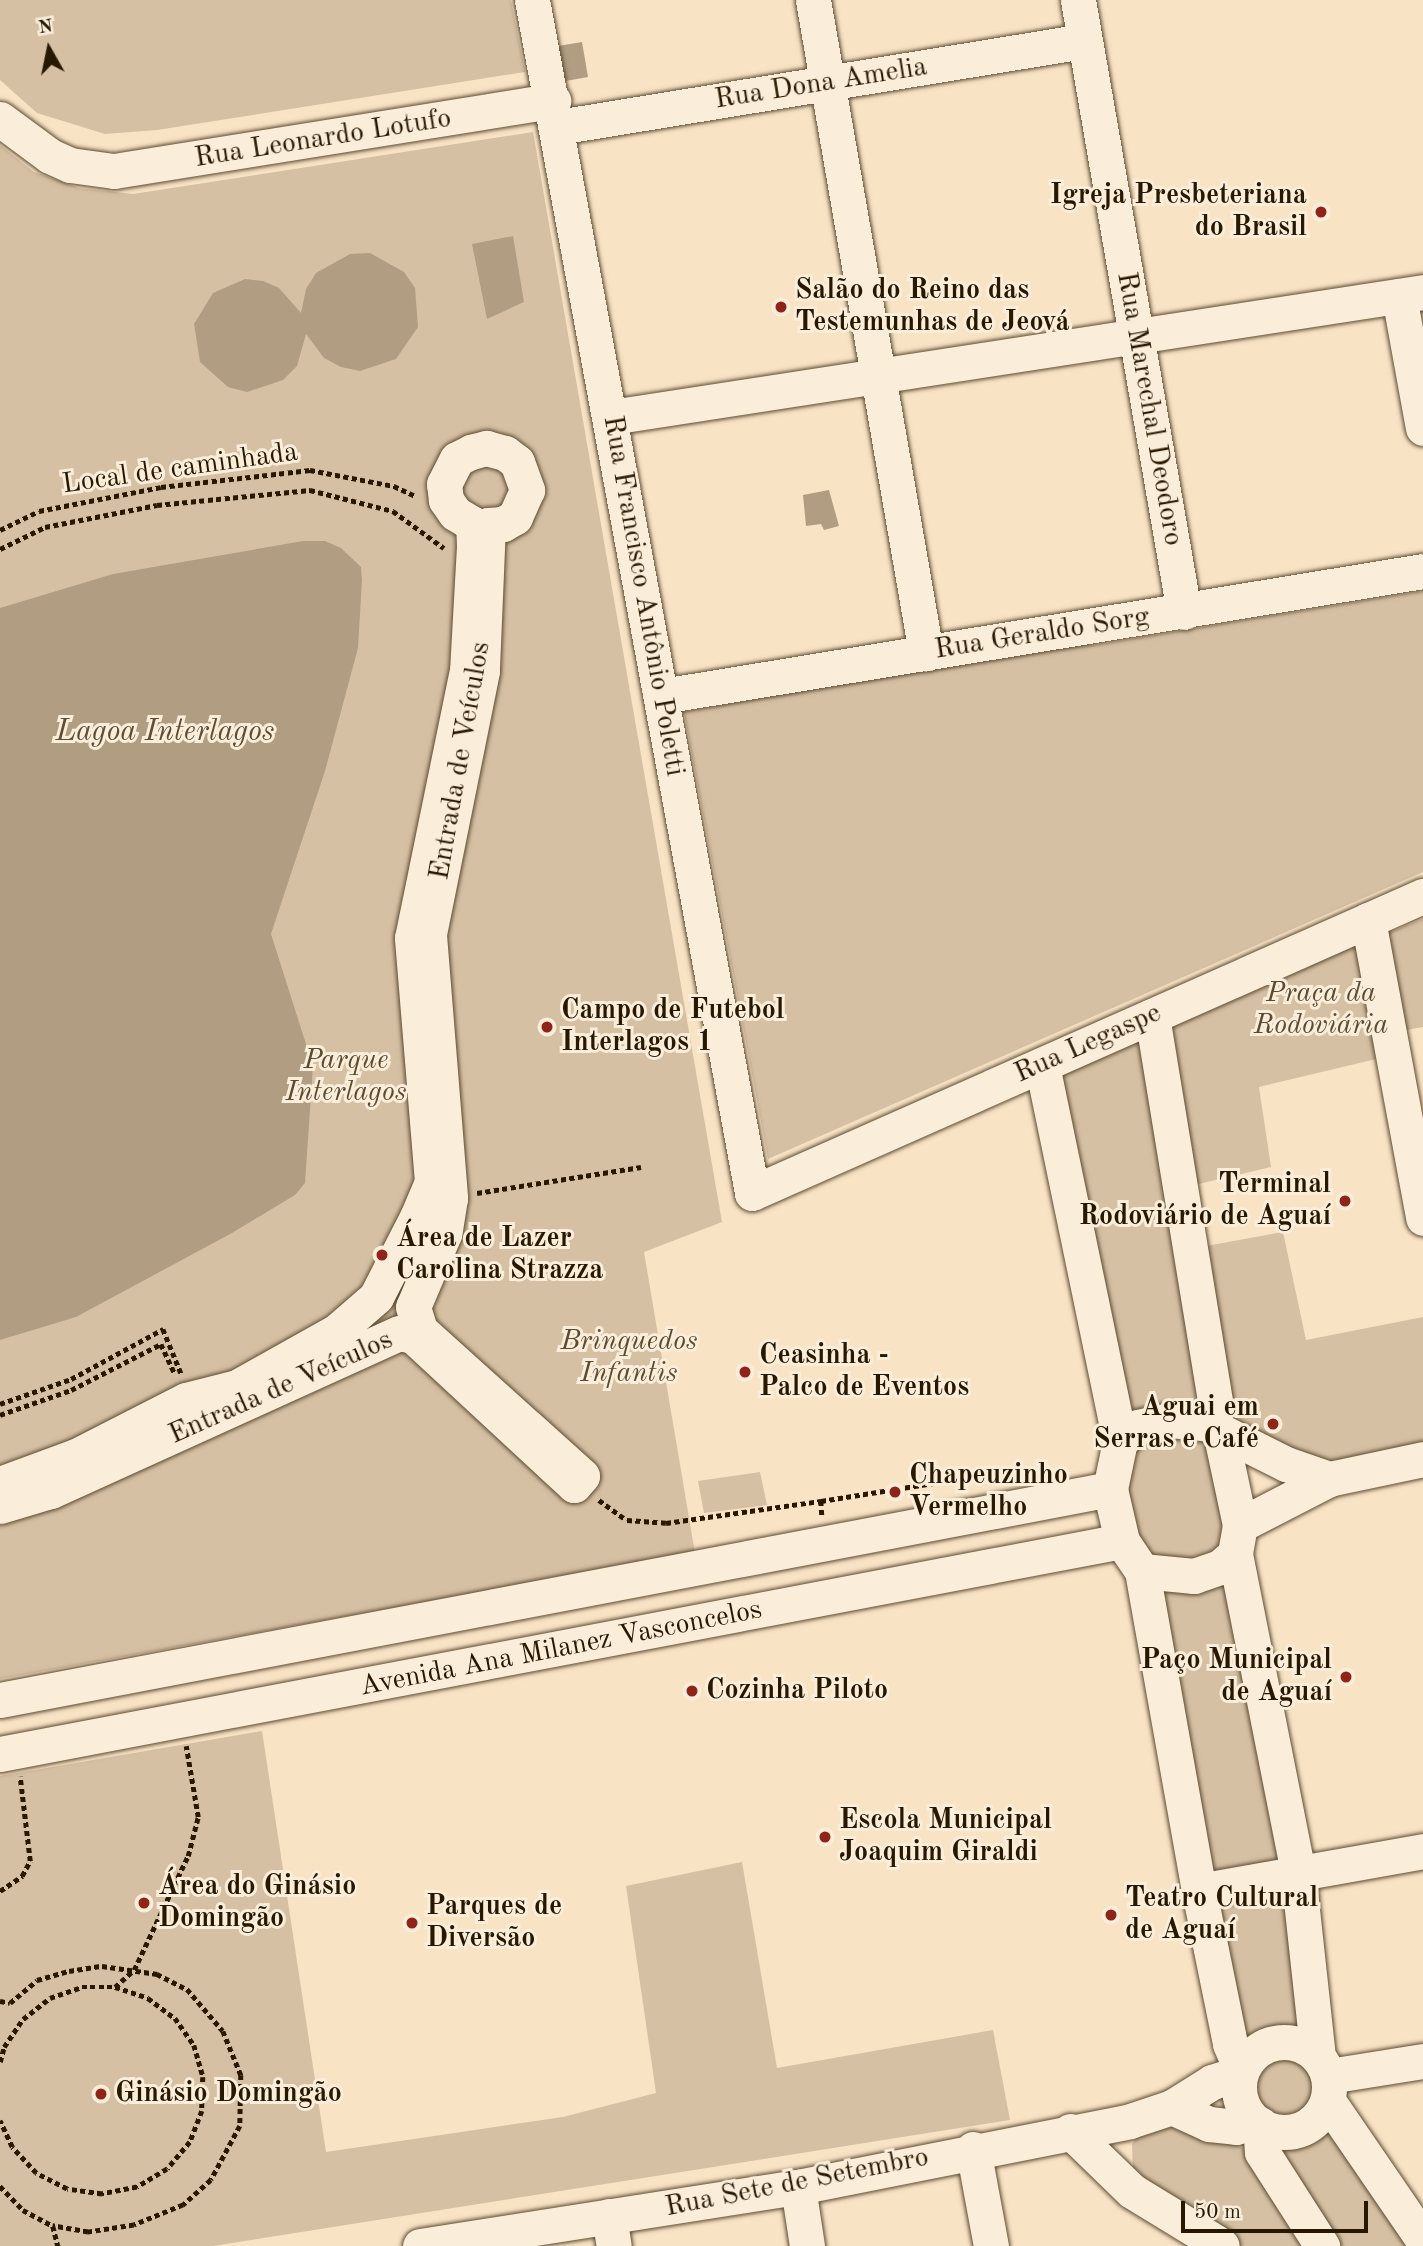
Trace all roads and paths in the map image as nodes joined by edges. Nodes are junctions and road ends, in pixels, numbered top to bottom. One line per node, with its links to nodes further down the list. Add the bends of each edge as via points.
1 (532, 0): 6 (street, Rua Francisco Antônio Poletti)
2 (814, 0): 5 (street)
3 (1078, 0): 4 (street, Rua Marechal Deodoro)
4 (1084, 41): 5 (street, Rua Dona Amelia); 9 (street, Rua Marechal Deodoro)
5 (829, 84): 6 (street, Rua Dona Amelia); 10 (street)
6 (555, 114): 7 (street, Rua Leonardo Lotufo, via 136,170 92,170 50,156); 11 (street, Rua Francisco Antônio Poletti)
7 (0, 119)
8 (1411, 294): 9 (street); 12 (street)
9 (1137, 336): 10 (street); 18 (street, Rua Marechal Deodoro)
10 (879, 376): 11 (street); 19 (street)
11 (611, 417): 20 (street, Rua Francisco Antônio Poletti)
12 (1423, 428)
13 (426, 502): 14 (path, Local de caminhada, via 394,486 310,470 161,487 38,511)
14 (0, 530)
15 (0, 548): 16 (path, via 45,527 157,505 310,490 393,511 436,538)
16 (446, 550)
17 (1423, 571): 18 (street, Rua Geraldo Sorg)
18 (1184, 612): 19 (street, Rua Geraldo Sorg)
19 (926, 653): 20 (street, Rua Geraldo Sorg)
20 (662, 696): 27 (street, Rua Francisco Antônio Poletti)
21 (1423, 895): 22 (street, Rua Legaspe)
22 (1368, 920): 23 (street, Rua Legaspe); 25 (street)
23 (1152, 1016): 24 (street, Rua Legaspe); 32 (street)
24 (1042, 1065): 27 (street, Rua Legaspe); 33 (street)
25 (1417, 1156): 29 (street)
26 (641, 1167): 28 (path)
27 (752, 1193)
28 (450, 1198): 36 (street, Entrada de Veículos, via 429,935 482,671 488,525 515,517 527,490 517,462 486,448 457,459 444,484 446,500 455,513 473,524 474,547 467,671 412,938 432,1182 418,1217 376,1297 337,1331 237,1387 186,1400 76,1456); 40 (street, Entrada de Veículos, via 444,1234 413,1307 414,1319 582,1476 574,1485 413,1336 399,1333 50,1491)
29 (1423, 1218)
30 (183, 1378): 31 (path, via 163,1329 71,1379)
31 (0, 1404)
32 (1217, 1427): 33 (street, via 1170,1420 1137,1427); 35 (street, via 1286,1464); 41 (street)
33 (1120, 1441): 37 (street)
34 (1423, 1460): 35 (street)
35 (1329, 1479): 41 (street)
36 (0, 1484)
37 (1110, 1489): 39 (street, Avenida Ana Milanez Vasconcelos); 42 (street)
38 (821, 1502): 39 (path, via 1020,1469)
39 (1026, 1505): 44 (street, Avenida Ana Milanez Vasconcelos)
40 (0, 1506)
41 (1237, 1539): 43 (street, via 1220,1567 1194,1576); 52 (street)
42 (1122, 1541): 43 (street); 45 (street, Avenida Ana Milanez Vasconcelos)
43 (1142, 1571): 54 (street)
44 (573, 1592): 45 (street); 46 (street, Avenida Ana Milanez Vasconcelos)
45 (582, 1645): 49 (street, Avenida Ana Milanez Vasconcelos)
46 (200, 1664): 47 (street, Avenida Ana Milanez Vasconcelos); 49 (street)
47 (35, 1694): 48 (street, Avenida Ana Milanez Vasconcelos); 50 (street)
48 (0, 1700)
49 (196, 1719): 50 (street, Avenida Ana Milanez Vasconcelos); 55 (path, via 198,1817 188,1856)
50 (20, 1751): 53 (path, via 30,1861 22,1876)
51 (1423, 1851): 52 (street)
52 (1298, 1873): 54 (street); 61 (street)
53 (0, 1891)
54 (1199, 1891): 60 (street, via 1230,2044)
55 (134, 1970): 56 (path); 57 (path, via 102,1966 69,1971 37,1980 10,2003); 71 (path, via 156,1974 187,1989 223,2031 241,2075 240,2126 211,2180 183,2205 134,2225 88,2232)
56 (116, 1987): 59 (path, via 82,1987 50,1998 23,2019); 63 (path, via 148,1998 175,2018 194,2045 204,2077 202,2111 190,2142 167,2169 137,2187 102,2194 67,2189 36,2173 12,2147)
57 (0, 2001)
58 (1423, 2061): 61 (street)
59 (0, 2062)
60 (1240, 2071): 61 (street, via 1264,2047 1282,2042 1302,2045); 62 (street, Rua Sete de Setembro); 65 (street, via 1241,2098)
61 (1325, 2078): 65 (street, via 1317,2118 1296,2130 1275,2131); 74 (street)
62 (1172, 2107): 64 (street, Rua Sete de Setembro); 65 (street, via 1209,2124 1236,2127)
63 (0, 2121)
64 (1130, 2121): 66 (street, Rua Sete de Setembro); 70 (street, via 1124,2161)
65 (1257, 2123): 80 (street, via 1262,2152)
66 (1070, 2131): 67 (street, Rua Sete de Setembro); 70 (street)
67 (973, 2149): 69 (street, Rua Sete de Setembro); 78 (street)
68 (0, 2186): 71 (path, via 23,2210)
69 (798, 2187): 72 (street, Rua Sete de Setembro); 77 (street)
70 (1132, 2191): 73 (street)
71 (53, 2226): 75 (path)
72 (612, 2231): 76 (street, Rua Sete de Setembro)
73 (1186, 2234): 79 (street)
74 (1423, 2240)
75 (58, 2246)
76 (421, 2246)
77 (807, 2246)
78 (991, 2246)
79 (1222, 2246)
80 (1322, 2246)

